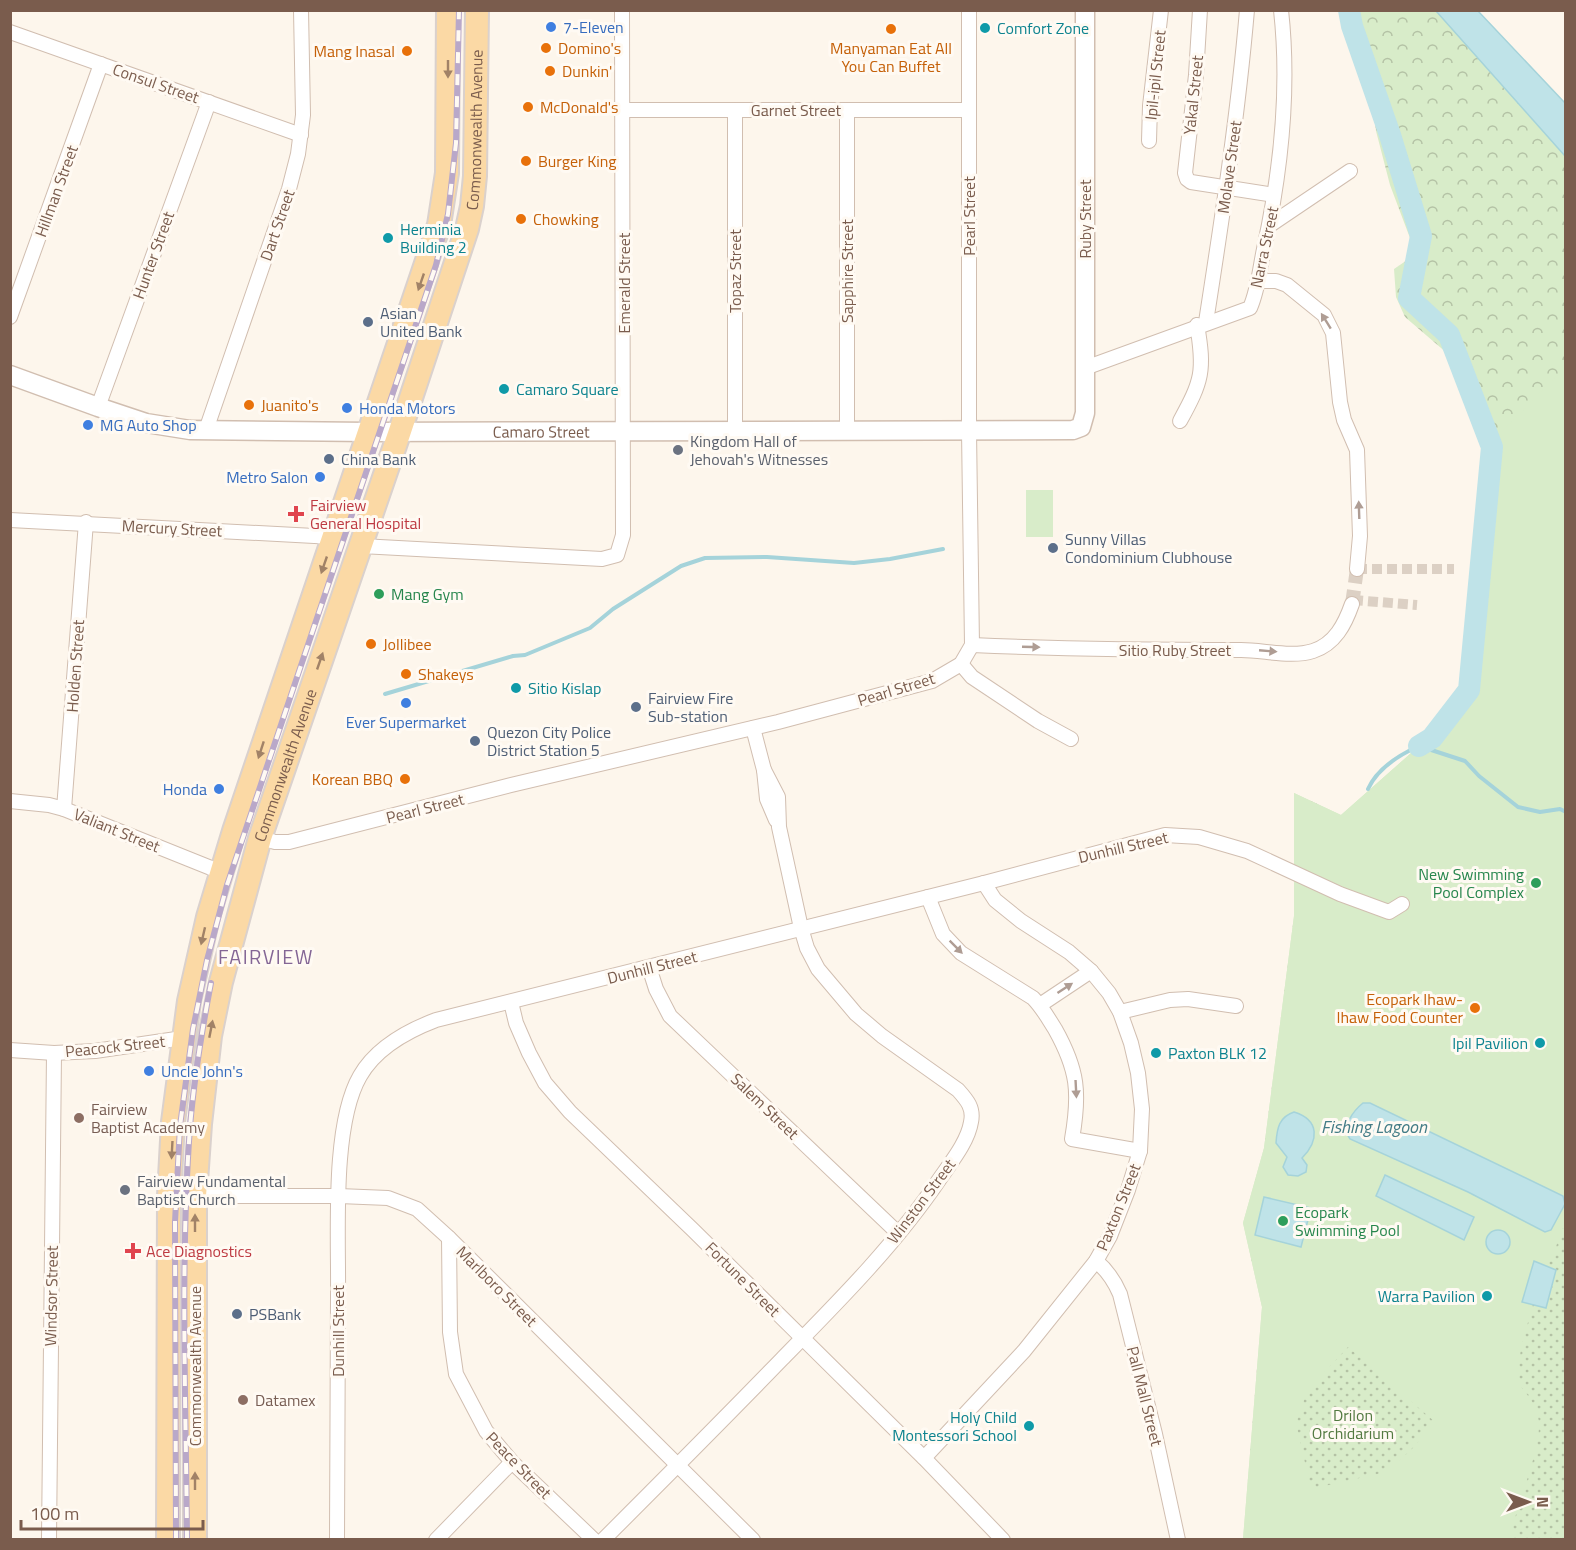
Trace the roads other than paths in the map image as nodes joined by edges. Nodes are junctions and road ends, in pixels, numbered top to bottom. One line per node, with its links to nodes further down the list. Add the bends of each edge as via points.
1 (301, 10): 18 (street, Dart Street)
2 (448, 10): 22 (main road, Commonwealth Avenue, one-way to 22)
3 (477, 10): 21 (main road, Commonwealth Avenue)
4 (622, 10): 14 (street, Emerald Street)
5 (969, 10): 17 (street, Pearl Street)
6 (1085, 10): 30 (street, Ruby Street)
7 (1161, 10): 19 (street, Ipil-ipil Street)
8 (1200, 10): 23 (street, Yakal Street, via 1185,173 1191,182)
9 (1246, 10): 23 (street, Molave Street)
10 (1281, 10): 24 (street, Narra Street, via 1286,82)
11 (10, 33): 12 (street, Consul Street)
12 (101, 64): 13 (street, Consul Street); 28 (street, Hillman Street)
13 (209, 102): 18 (street, Consul Street); 32 (street, Hunter Street)
14 (624, 110): 15 (street, Garnet Street); 41 (street, Emerald Street)
15 (735, 110): 16 (street, Garnet Street); 37 (street, Topaz Street)
16 (847, 110): 17 (street, Garnet Street); 38 (street, Sapphire Street)
17 (969, 110): 39 (street, Pearl Street)
18 (301, 135): 35 (street, Dart Street, via 289,189)
19 (1149, 141)
20 (1350, 171): 26 (street)
21 (475, 183): 22 (main road, via 469,189); 25 (main road, Commonwealth Avenue)
22 (445, 188): 25 (main road, via 468,197); 40 (main road, Commonwealth Avenue, one-way to 40, via 433,247)
23 (1228, 188): 24 (street); 29 (street, Molave Street)
24 (1275, 195): 26 (street, Narra Street)
25 (472, 206): 36 (main road, Commonwealth Avenue)
26 (1270, 225): 27 (street, Narra Street)
27 (1257, 281): 29 (street, Narra Street, via 1247,310); 46 (street, one-way to 27, via 1357,450 1340,402 1333,333 1324,315 1287,285)
28 (10, 317)
29 (1202, 324): 30 (street, Narra Street); 33 (street, Molave Street, via 1201,377)
30 (1085, 368): 34 (street, Ruby Street, via 1085,413)
31 (10, 375): 32 (street, Camaro Street)
32 (98, 407): 35 (street, Camaro Street, via 165,427)
33 (1180, 421)
34 (1081, 427): 39 (street, Camaro Street, via 1065,431)
35 (206, 430): 40 (street, Camaro Street)
36 (400, 431): 40 (street, Camaro Street); 41 (street, Camaro Street); 45 (main road, Commonwealth Avenue)
37 (735, 431): 38 (street, Camaro Street); 41 (street, Camaro Street)
38 (847, 431): 39 (street, Camaro Street)
39 (969, 431): 48 (street, Pearl Street)
40 (369, 432): 44 (main road, Commonwealth Avenue)
41 (624, 432): 45 (street, Emerald Street, via 623,535 616,555 602,559)
42 (10, 520): 43 (street, Mercury Street)
43 (86, 522): 44 (street, Mercury Street); 53 (street, Holden Street)
44 (333, 537): 55 (main road, Commonwealth Avenue, one-way to 55)
45 (361, 546): 54 (main road, Commonwealth Avenue, one-way to 45)
46 (1357, 569)
47 (1352, 604): 48 (street, Sitio Ruby Street, one-way to 47, via 1302,653 1334,638)
48 (972, 645): 49 (street, Pearl Street)
49 (961, 664): 50 (street, Pearl Street, via 932,681); 51 (street, via 972,677 1038,722)
50 (753, 728): 54 (street, Pearl Street, via 289,842); 59 (street, Winston Street, via 764,770 766,799 779,827)
51 (1071, 739)
52 (10, 801): 53 (street, Valiant Street)
53 (64, 809): 55 (street, Valiant Street)
54 (260, 838): 71 (main road, Commonwealth Avenue, one-way to 54, via 210,1036 229,948)
55 (221, 872): 66 (main road, Commonwealth Avenue, one-way to 66)
56 (984, 883): 57 (street, Dunhill Street); 58 (street, Dunhill Street, via 1155,837 1184,835 1256,854 1378,910 1389,912); 61 (street, Paxton Street, via 1003,907)
57 (928, 897): 59 (street, Dunhill Street); 63 (street, one-way to 63, via 943,934 961,953)
58 (1402, 904)
59 (801, 928): 60 (street, Dunhill Street); 73 (street, Winston Street, via 818,969 856,1014 958,1090 972,1112 966,1138)
60 (649, 967): 62 (street, Dunhill Street); 73 (street, Salem Street, via 670,1016)
61 (1091, 971): 63 (street, one-way to 61); 65 (street, Paxton Street)
62 (511, 1002): 72 (street, Dunhill Street, via 411,1030 372,1061 360,1076 344,1123); 76 (street, Fortune Street, via 534,1063 570,1112)
63 (1040, 1005): 69 (street, one-way to 69, via 1070,1058 1075,1076 1072,1139)
64 (1236, 1006): 65 (street, via 1170,1000)
65 (1120, 1012): 69 (street, Paxton Street, via 1138,1073 1142,1109)
66 (183, 1038): 68 (street, Peacock Street); 70 (main road, Commonwealth Avenue, one-way to 70)
67 (10, 1050): 68 (street, Peacock Street)
68 (54, 1053): 80 (street, Windsor Street)
69 (1140, 1150): 75 (street, Paxton Street, via 1114,1227)
70 (169, 1196): 71 (street, Marlboro Street); 81 (main road, Commonwealth Avenue)
71 (195, 1196): 72 (street, Marlboro Street); 82 (main road, Commonwealth Avenue, one-way to 71)
72 (339, 1196): 74 (street, Marlboro Street, via 388,1198 404,1203 417,1209); 83 (street, Dunhill Street)
73 (898, 1233): 76 (street, Winston Street)
74 (448, 1238): 78 (street, Peace Street, via 450,1332 456,1374 486,1431); 79 (street, Marlboro Street)
75 (1096, 1261): 77 (street, Paxton Street, via 1024,1352); 89 (street, Pall Mall Street, via 1105,1268 1120,1294)
76 (803, 1338): 77 (street, Fortune Street); 79 (street, Winston Street)
77 (924, 1458): 88 (street, Fortune Street)
78 (512, 1462): 84 (street); 85 (street, Peace Street)
79 (678, 1466): 86 (street, Winston Street); 87 (street, Marlboro Street)
80 (49, 1539)
81 (168, 1539)
82 (195, 1539)
83 (337, 1539)
84 (436, 1539)
85 (594, 1539)
86 (603, 1539)
87 (753, 1539)
88 (1003, 1539)
89 (1178, 1539)

